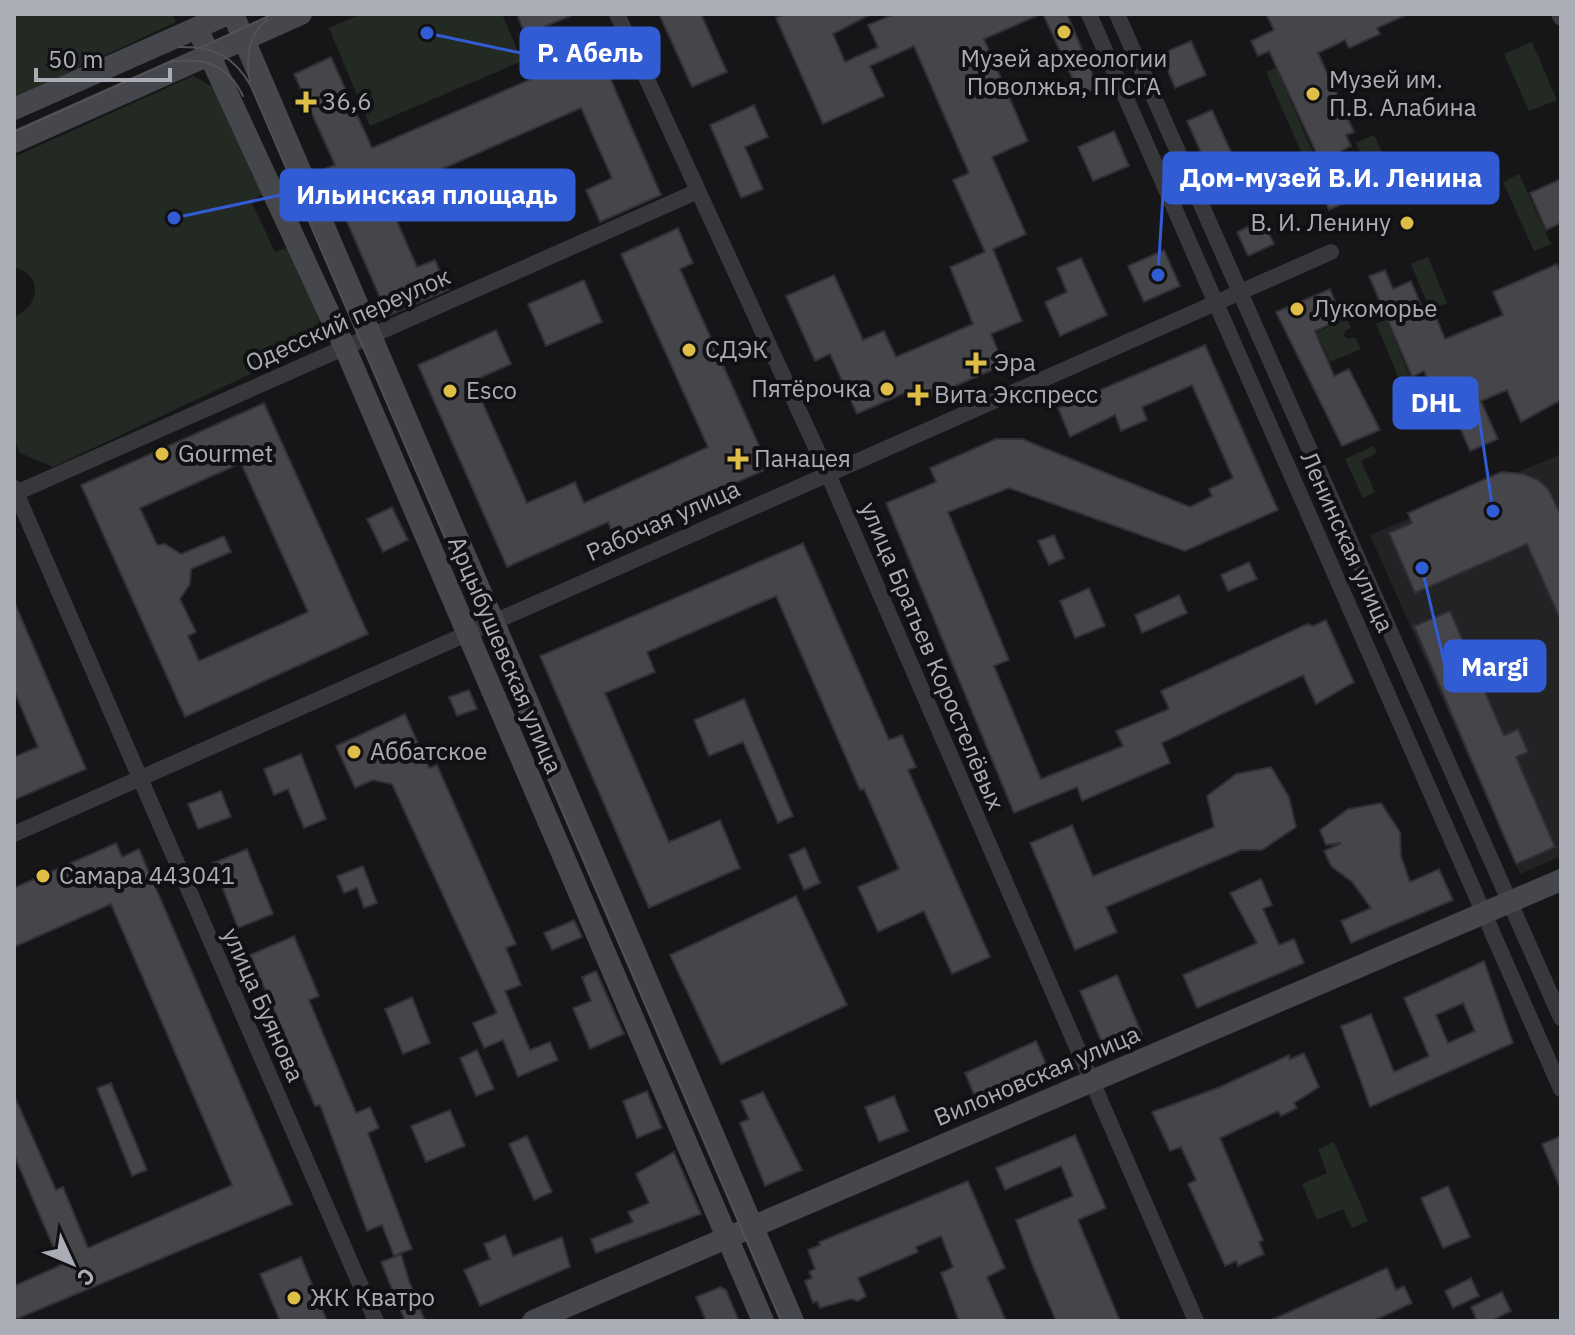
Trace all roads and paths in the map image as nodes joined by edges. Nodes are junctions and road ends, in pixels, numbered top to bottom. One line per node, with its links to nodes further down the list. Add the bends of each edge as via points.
1 (231, 14): 6 (main road); 7 (main road, Арцыбушевская улица)
2 (301, 14): 7 (main road)
3 (617, 14): 11 (street, улица Братьев Коростелёвых)
4 (1089, 14): 14 (street, Ленинская улица)
5 (1117, 14): 13 (street, Ленинская улица)
6 (199, 21): 8 (main road, Арцыбушевская улица); 9 (main road)
7 (244, 39): 8 (main road); 15 (main road, Арцыбушевская улица)
8 (207, 56): 10 (main road); 16 (main road, Арцыбушевская улица)
9 (14, 109)
10 (14, 142)
11 (698, 191): 15 (street, Одесский переулок); 17 (street, улица Братьев Коростелёвых)
12 (1331, 252): 13 (street, Рабочая улица)
13 (1240, 292): 14 (street, Рабочая улица); 24 (street, Ленинская улица)
14 (1218, 302): 17 (street, Рабочая улица); 25 (street, Ленинская улица)
15 (372, 336): 16 (street, Одесский переулок); 19 (main road, Арцыбушевская улица)
16 (345, 348): 18 (street, Одесский переулок); 20 (main road, Арцыбушевская улица)
17 (828, 474): 19 (street, Рабочая улица); 27 (street, улица Братьев Коростелёвых)
18 (15, 490): 21 (street, улица Буянова)
19 (493, 622): 20 (street, Рабочая улица); 29 (main road, Арцыбушевская улица)
20 (467, 634): 21 (street, Рабочая улица); 30 (main road, Арцыбушевская улица)
21 (138, 779): 22 (street, Рабочая улица); 31 (street, улица Буянова)
22 (14, 834)
23 (1561, 880): 24 (main road, Вилоновская улица)
24 (1510, 902): 25 (main road, Вилоновская улица); 26 (street, Ленинская улица)
25 (1485, 912): 27 (main road, Вилоновская улица); 28 (street, Ленинская улица)
26 (1561, 1018)
27 (1093, 1081): 29 (main road, Вилоновская улица); 35 (street, улица Братьев Коростелёвых)
28 (1561, 1089)
29 (753, 1227): 30 (main road, Вилоновская улица); 34 (main road, Арцыбушевская улица)
30 (727, 1238): 32 (main road, Вилоновская улица); 33 (main road, Арцыбушевская улица)
31 (376, 1321)
32 (533, 1321)
33 (763, 1321)
34 (793, 1321)
35 (1196, 1321)

